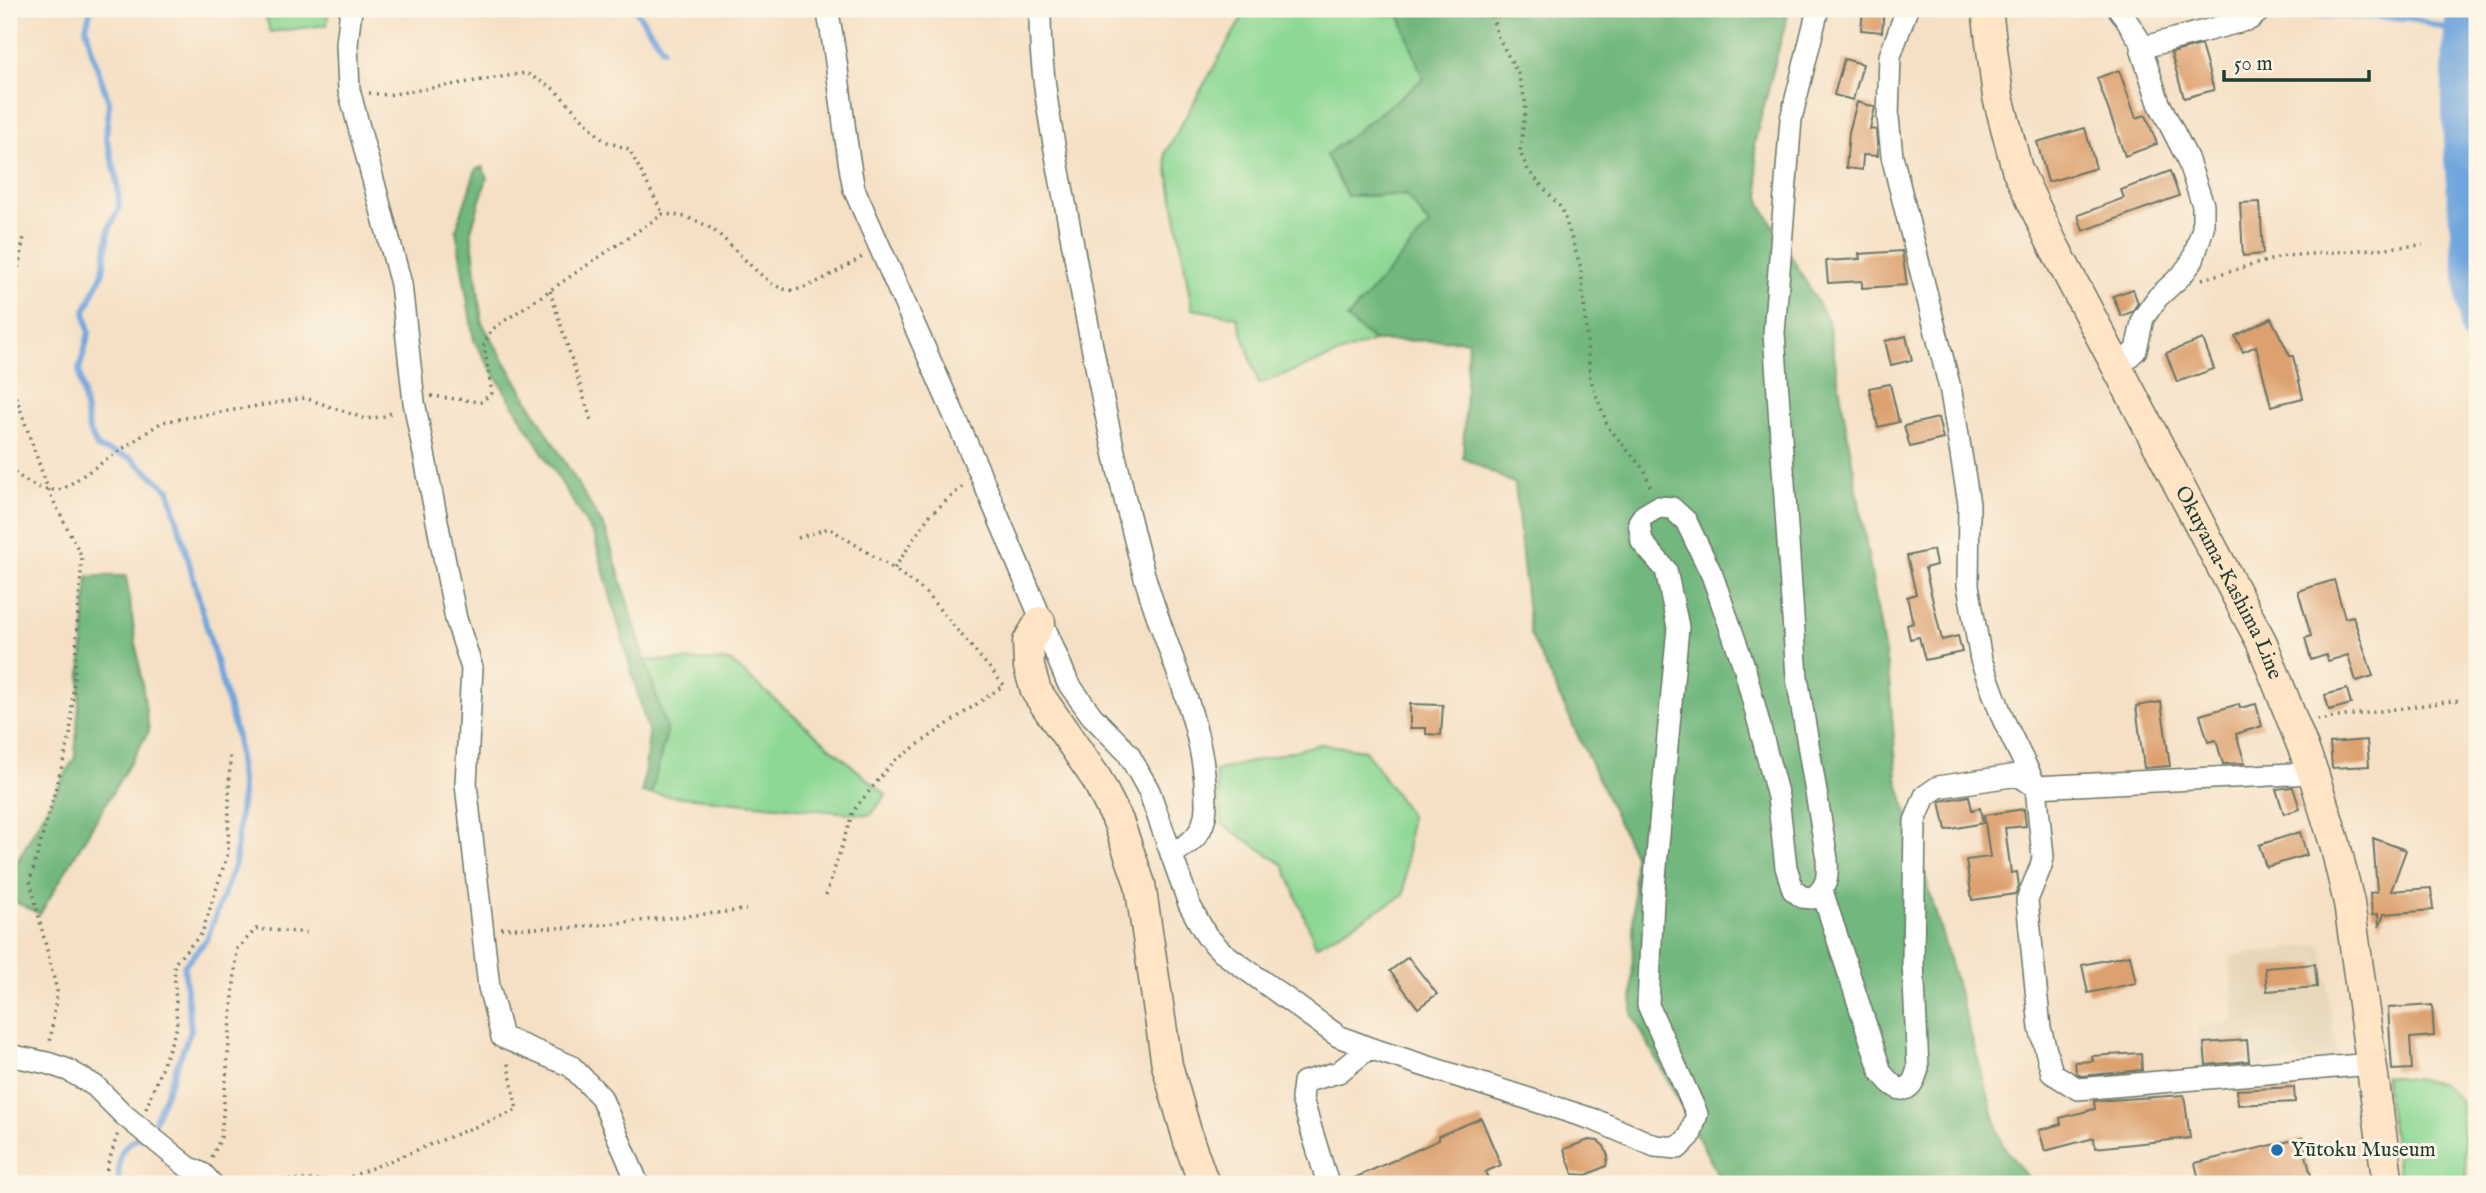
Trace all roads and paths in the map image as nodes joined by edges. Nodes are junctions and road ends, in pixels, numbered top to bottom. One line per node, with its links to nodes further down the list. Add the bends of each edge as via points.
1 (351, 9): 11 (street)
2 (827, 9): 15 (street, via 854,189)
3 (1040, 9): 35 (street, via 1049,114 1092,348 1142,569 1202,754 1206,808 1202,830 1192,843)
4 (1490, 9): 26 (path, via 1526,104 1520,152 1528,170 1562,209 1581,268 1590,378 1608,427 1645,471)
5 (1818, 9): 36 (street, via 1791,119 1774,333 1797,677 1827,859 1828,880)
6 (1907, 9): 34 (street, via 1890,56 1892,156 1951,392 1969,503 1968,585 1981,660)
7 (1987, 9): 19 (main road, Okuyama-Kashima Line, via 1998,97 2017,169)
8 (2119, 9): 10 (street)
9 (2261, 11): 10 (street, via 2250,19)
10 (2144, 47): 16 (street, via 2159,103 2187,158 2203,205 2203,228 2193,260)
11 (349, 90): 12 (path, via 387,95 526,73 554,89 604,141 629,149); 21 (street, via 401,284)
12 (663, 214): 15 (path, via 685,215 713,230 775,286 793,290 835,273); 17 (path)
13 (24, 237): 18 (path)
14 (2423, 245): 16 (path, via 2284,256 2205,280)
15 (879, 247): 24 (street)
16 (2182, 275): 19 (street, via 2143,318 2136,350)
17 (550, 291): 21 (path, via 491,330 485,345 492,393 481,402 431,396); 22 (path)
18 (9, 316)
19 (2119, 366): 31 (main road, Okuyama-Kashima Line, via 2262,643)
20 (9, 377): 25 (path)
21 (414, 402): 25 (path, via 385,416 366,419 305,398 162,422 63,489); 39 (street, via 456,619 472,668 466,784)
22 (592, 420)
23 (9, 468): 25 (path)
24 (979, 471): 28 (path, via 929,516); 29 (street)
25 (48, 492): 44 (path, via 82,556 70,737 30,881 57,991)
26 (1658, 507): 36 (street, via 1672,508 1686,521 1712,575 1744,666 1778,797 1793,890 1813,898); 42 (street, via 1639,522 1642,542 1665,570 1678,627 1648,1005 1697,1114 1690,1136 1678,1148 1655,1146 1595,1120)
27 (798, 538): 28 (path, via 830,528)
28 (894, 569): 37 (path, via 924,591 1004,685 892,762 853,811)
29 (1040, 622): 35 (street, via 1068,683 1128,753 1149,791); 51 (main road, via 1028,642 1036,691 1096,778 1118,821 1140,884 1167,1065)
30 (2460, 700): 31 (path)
31 (2294, 723): 33 (main road, Okuyama-Kashima Line)
32 (230, 755): 46 (path, via 228,853 202,933 174,964 177,1027)
33 (2313, 773): 34 (street); 45 (main road, Okuyama-Kashima Line, via 2349,903)
34 (2036, 787): 36 (street, via 2018,775 1938,787 1925,796 1915,821 1913,961 1918,1068 1915,1082 1908,1088 1891,1085 1881,1072); 45 (street, via 2043,857 2026,900 2040,1028 2052,1073 2078,1089)
35 (1171, 854): 42 (street, via 1189,904 1206,935 1222,952 1338,1036)
36 (1822, 891)
37 (826, 895)
38 (746, 910): 39 (path, via 568,928)
39 (482, 928): 41 (street, via 489,987)
40 (310, 933): 47 (path, via 256,929 237,949 221,1137)
41 (502, 1037): 49 (path, via 517,1110 342,1180); 50 (street, via 571,1066 601,1097)
42 (1369, 1048): 52 (street, via 1339,1072 1304,1082 1302,1099)
43 (9, 1055): 44 (street)
44 (47, 1063): 46 (street, via 95,1086)
45 (2371, 1064): 53 (main road, Okuyama-Kashima Line)
46 (132, 1121): 47 (street); 48 (path, via 107,1167)
47 (208, 1179)
48 (106, 1184)
49 (233, 1184)
50 (638, 1184)
51 (1204, 1184)
52 (1328, 1184)
53 (2388, 1184)

